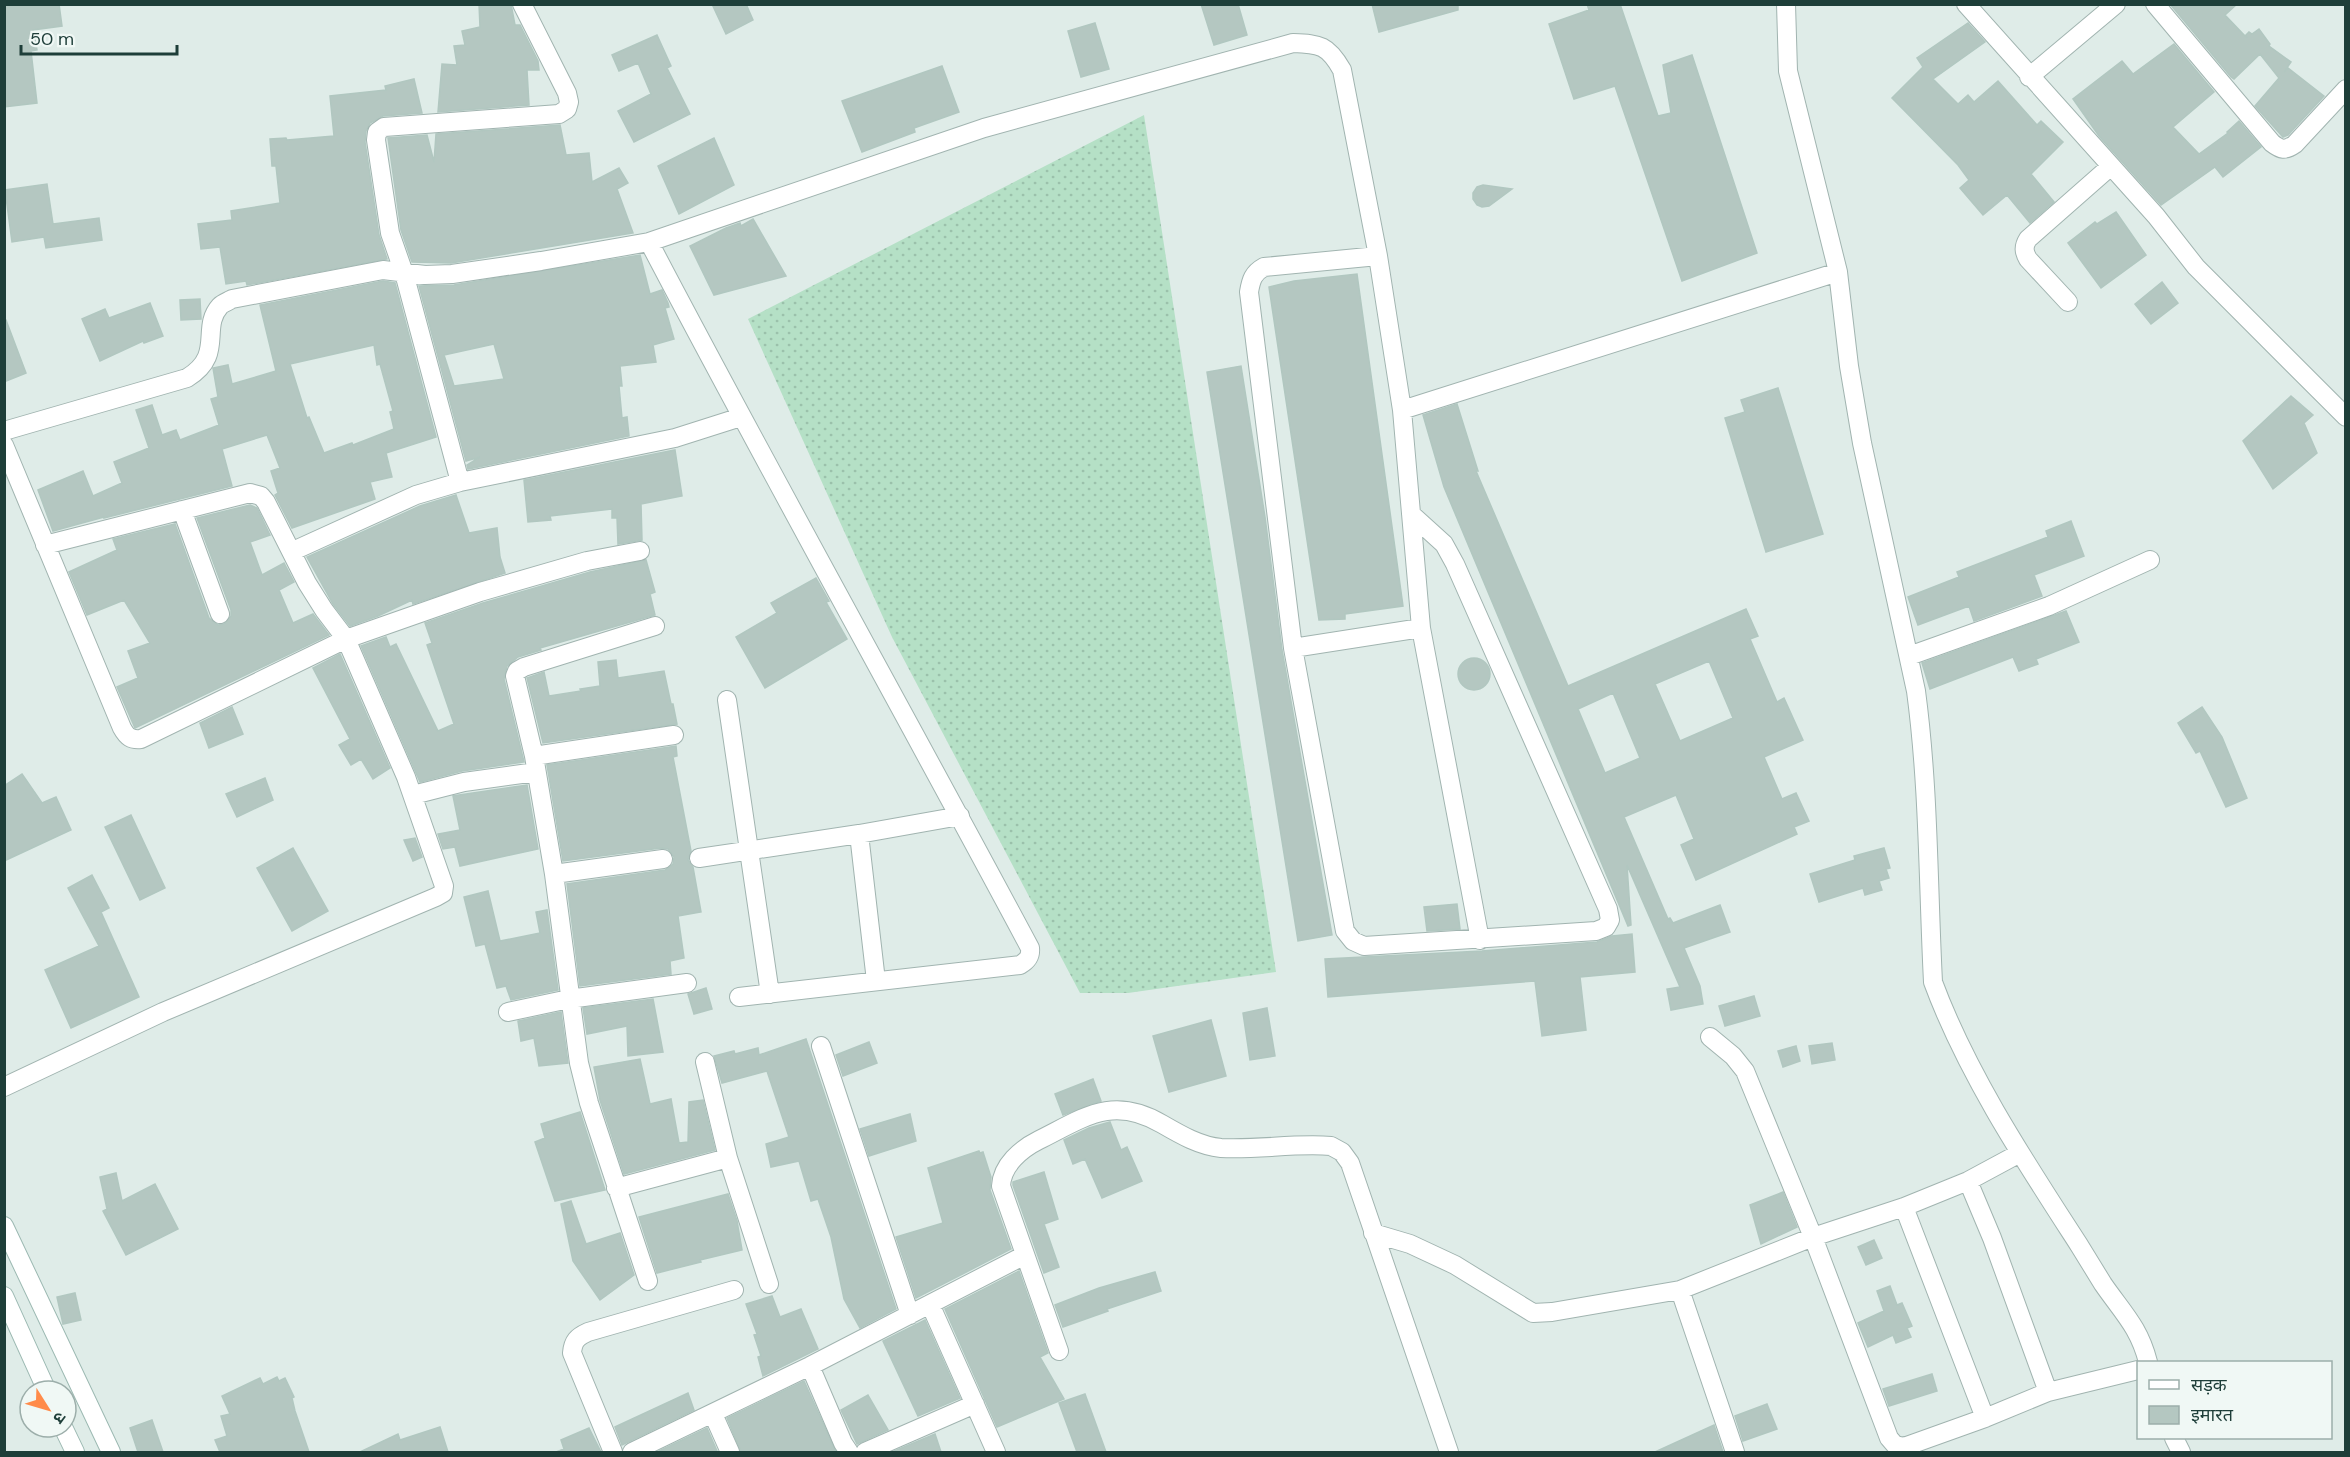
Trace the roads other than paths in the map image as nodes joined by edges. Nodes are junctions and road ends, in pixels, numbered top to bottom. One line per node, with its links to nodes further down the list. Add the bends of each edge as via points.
1 (522, 4): 12 (street, via 567,93 567,109 559,114 384,127 377,132 390,233)
2 (1786, 4): 11 (street, via 1788,71)
3 (1966, 4): 6 (street)
4 (2116, 4): 6 (street)
5 (2155, 4): 7 (street, via 2280,149 2295,144)
6 (2029, 77): 8 (street)
7 (2346, 89)
8 (2111, 166): 13 (street, via 2025,244 2028,259); 16 (street, via 2196,267)
9 (649, 242): 10 (street, via 984,128 1293,43 1317,44 1332,53 1342,70); 12 (street, via 452,273); 15 (street)
10 (1378, 256): 14 (street); 30 (street, via 1264,267 1250,281)
11 (1838, 272): 14 (street); 31 (street, via 1862,443)
12 (404, 273): 17 (street, via 382,270 232,299 220,306 214,319 208,358 187,378); 19 (street)
13 (2068, 302)
14 (1402, 410): 21 (street)
15 (741, 417): 19 (street, via 675,438); 36 (street)
16 (2346, 417)
17 (4, 431)
18 (4, 446): 22 (street)
19 (460, 482): 23 (street, via 416,495)
20 (182, 510): 22 (street); 23 (street, via 250,493 261,496); 26 (street)
21 (1411, 514): 28 (street); 42 (street, via 1444,544 1455,564 1610,920 1596,932)
22 (45, 545): 29 (street, via 122,728 134,740)
23 (293, 551): 29 (street, via 313,592)
24 (640, 551): 29 (street, via 587,561 480,592)
25 (2150, 560): 31 (street, via 2049,606)
26 (220, 614)
27 (655, 626): 34 (street, via 517,671 516,687)
28 (1421, 628): 30 (street); 42 (street)
29 (346, 639): 35 (street)
30 (1293, 648): 42 (street, via 1345,931 1364,946)
31 (1909, 656): 53 (street, via 1922,733 1933,982)
32 (727, 700): 38 (street)
33 (674, 735): 34 (street)
34 (535, 764): 35 (street); 41 (street)
35 (413, 795): 52 (street, via 444,886 442,893 163,1012)
36 (960, 816): 37 (street); 43 (street, via 1030,948 1030,955 1020,965)
37 (859, 834): 38 (street); 43 (street)
38 (748, 851): 39 (street); 45 (street)
39 (699, 858)
40 (663, 859): 41 (street)
41 (554, 874): 47 (street)
42 (1480, 940)
43 (876, 981): 45 (street)
44 (687, 983): 47 (street)
45 (770, 994): 46 (street)
46 (739, 998)
47 (569, 999): 48 (street); 56 (street, via 579,1064)
48 (508, 1012)
49 (1710, 1037): 60 (street, via 1745,1071)
50 (821, 1046): 68 (street)
51 (705, 1062): 54 (street)
52 (4, 1087)
53 (2020, 1153): 55 (street); 70 (street, via 2132,1322)
54 (728, 1158): 56 (street); 63 (street)
55 (1968, 1181): 57 (street); 74 (street)
56 (616, 1188): 62 (street)
57 (1904, 1207): 60 (street); 77 (street)
58 (5, 1226): 78 (street)
59 (1373, 1233): 61 (street, via 1350,1163 1331,1146 1221,1148 1196,1143 1146,1114 1118,1109 1088,1115 1043,1138 1008,1164 1001,1186); 65 (street, via 1410,1244 1455,1265 1533,1312); 85 (street)
60 (1813, 1237): 65 (street); 77 (street, via 1889,1438 1895,1445 1904,1447)
61 (1025, 1255): 67 (street); 69 (street)
62 (648, 1281)
63 (769, 1284)
64 (734, 1290): 79 (street, via 578,1337 572,1353)
65 (1680, 1290): 86 (street)
66 (4, 1296): 73 (street)
67 (930, 1304): 68 (street); 75 (street)
68 (910, 1315): 71 (street)
69 (1059, 1350)
70 (2148, 1361)
71 (810, 1366): 76 (street); 82 (street)
72 (2137, 1370): 74 (street)
73 (42, 1379)
74 (2048, 1392): 77 (street)
75 (975, 1404): 83 (street); 84 (street)
76 (713, 1414): 80 (street); 81 (street)
77 (1985, 1418)
78 (111, 1452)
79 (614, 1452)
80 (632, 1452)
81 (730, 1452)
82 (849, 1452)
83 (864, 1452)
84 (996, 1452)
85 (1449, 1452)
86 (1735, 1452)

